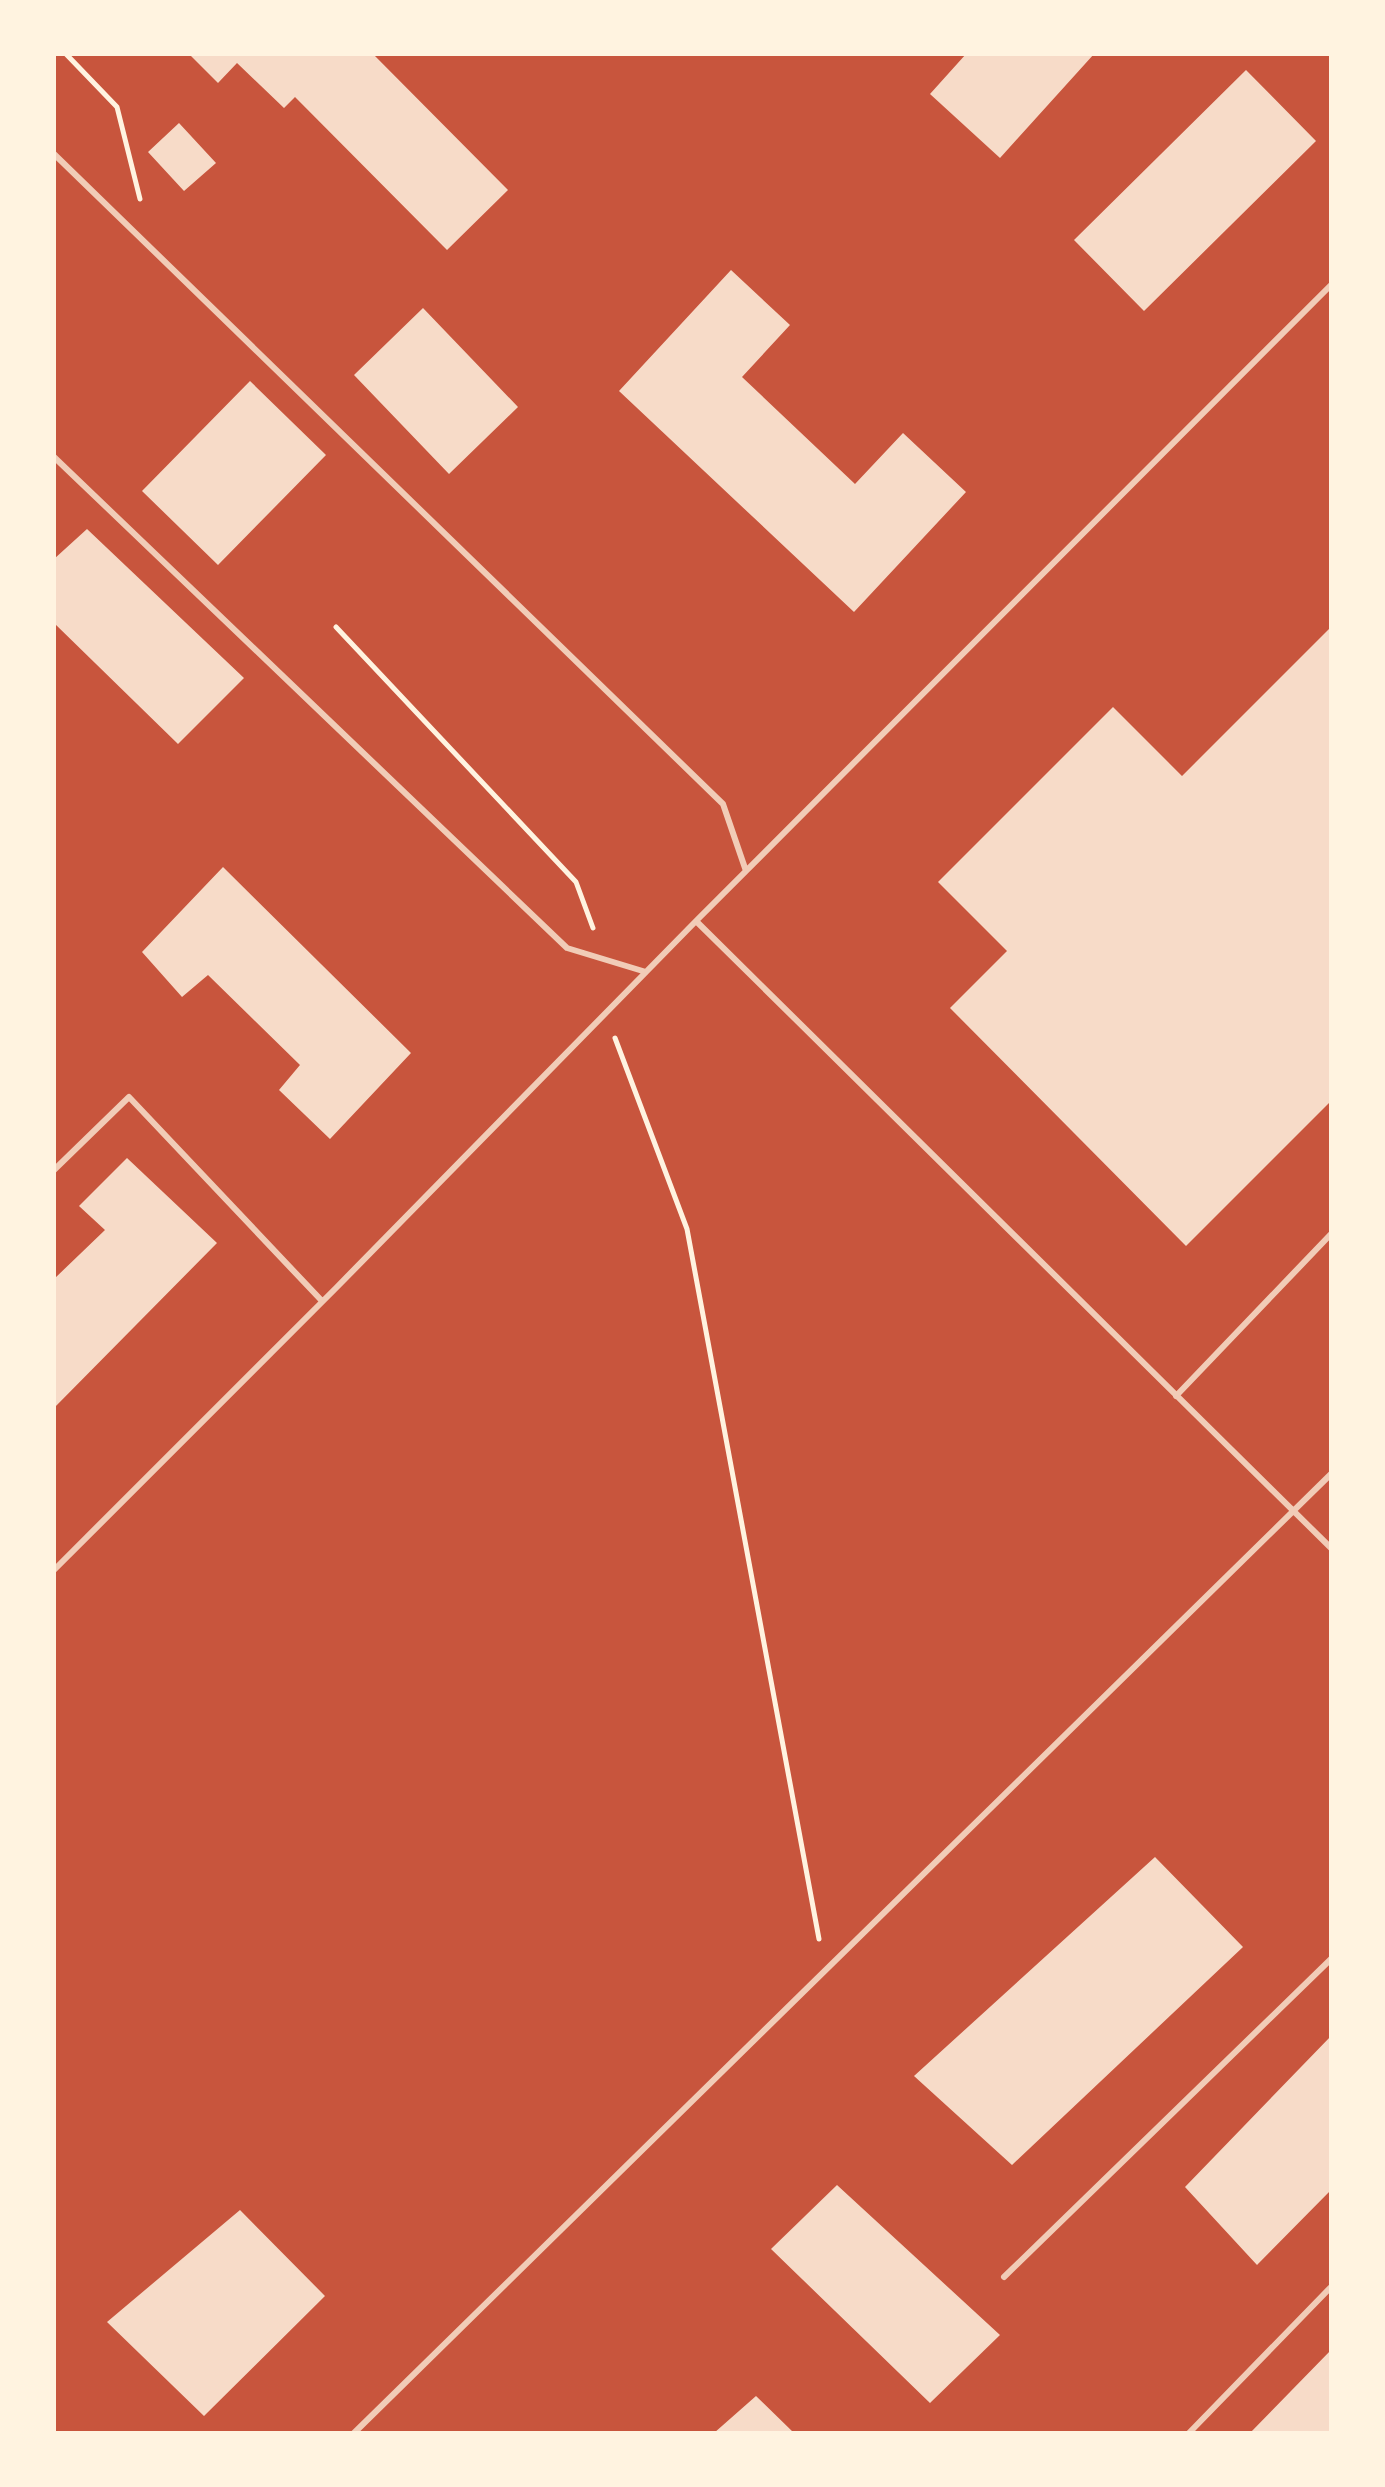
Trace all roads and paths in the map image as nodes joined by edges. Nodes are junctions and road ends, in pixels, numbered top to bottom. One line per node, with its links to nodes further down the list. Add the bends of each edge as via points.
1 (66, 54): 3 (path, via 117,107)
2 (54, 154): 3 (lane)
3 (153, 250): 7 (lane, via 723,804)
4 (1331, 285): 7 (lane)
5 (54, 457): 9 (lane, via 567,948)
6 (336, 627): 9 (path, via 576,882)
7 (746, 871): 8 (lane)
8 (696, 921): 10 (lane); 15 (lane)
9 (605, 960): 10 (lane)
10 (646, 972): 11 (lane)
11 (605, 1014): 14 (lane); 21 (path, via 687,1229)
12 (54, 1170): 14 (lane, via 129,1097)
13 (1331, 1234): 15 (lane)
14 (322, 1301): 19 (lane)
15 (1176, 1396): 17 (lane)
16 (1331, 1474): 17 (lane)
17 (1294, 1512): 18 (lane); 21 (lane)
18 (1331, 1548)
19 (54, 1570)
20 (1331, 1959): 22 (lane)
21 (825, 1972): 24 (lane)
22 (1004, 2277)
23 (1331, 2287): 25 (lane)
24 (354, 2433)
25 (1189, 2433)

